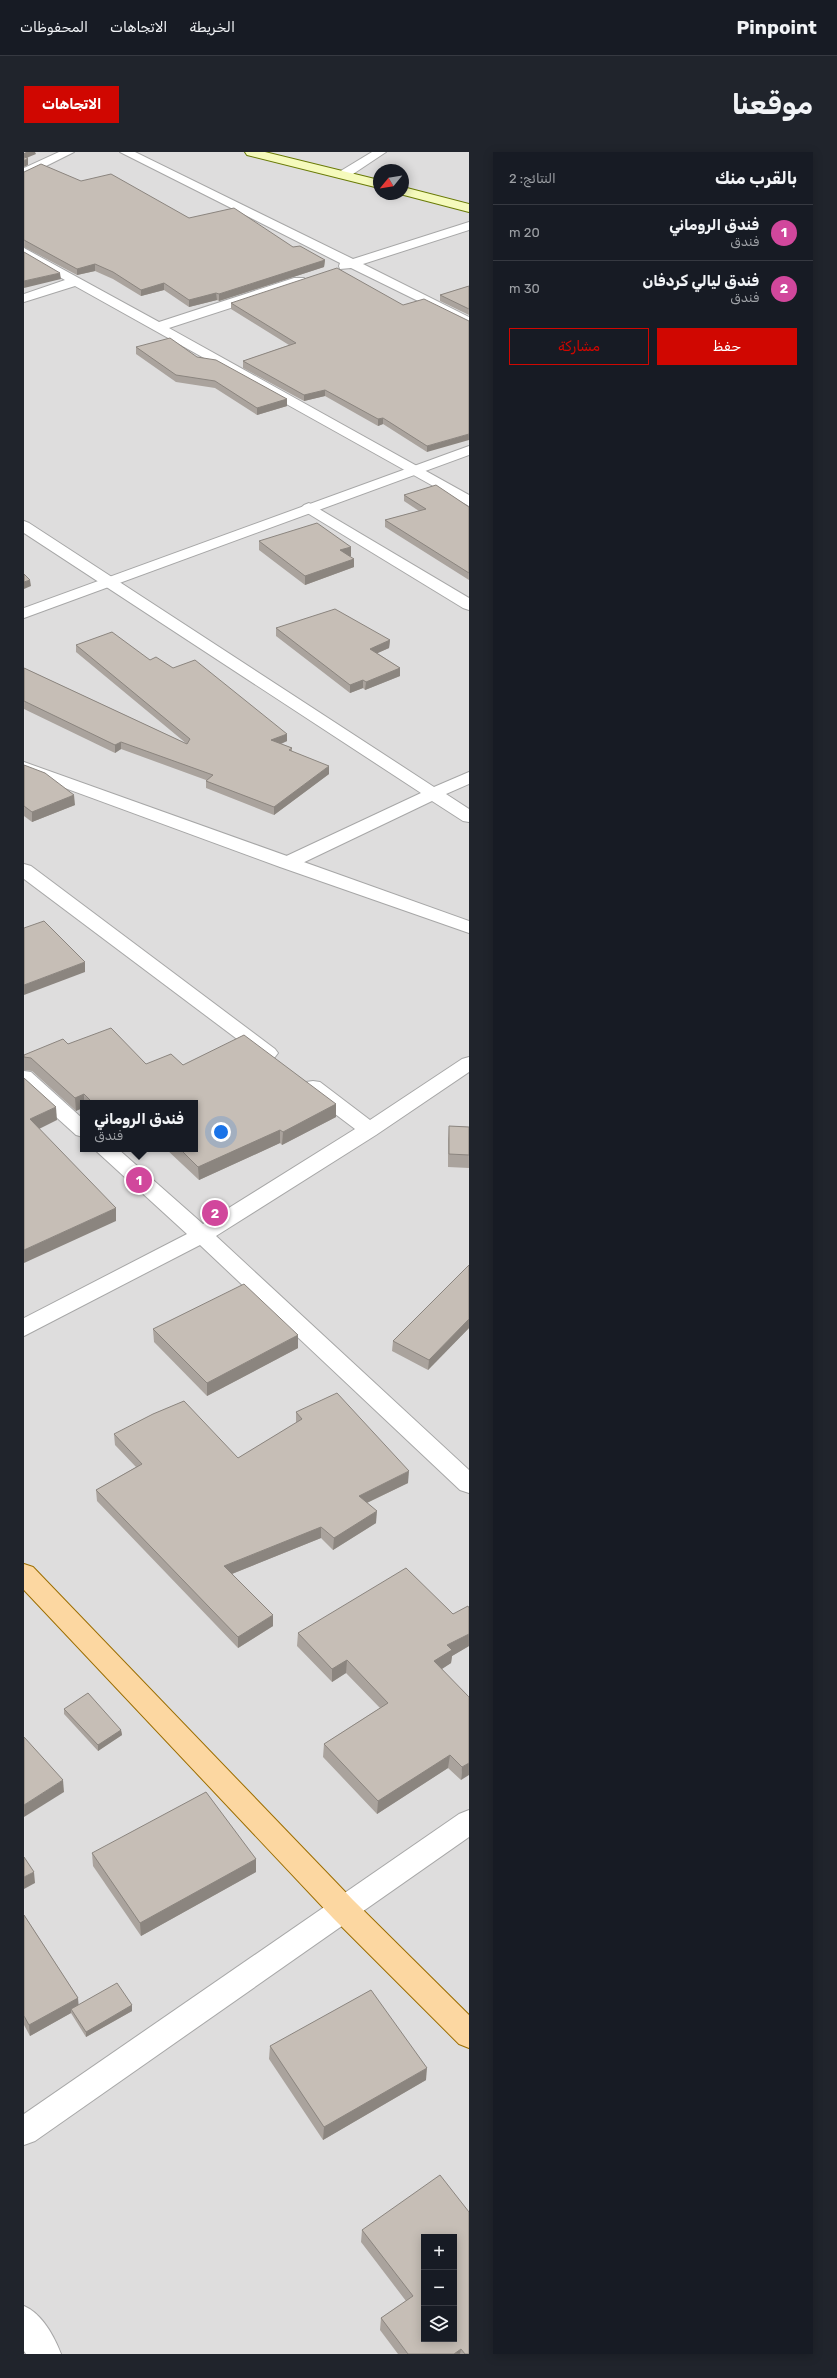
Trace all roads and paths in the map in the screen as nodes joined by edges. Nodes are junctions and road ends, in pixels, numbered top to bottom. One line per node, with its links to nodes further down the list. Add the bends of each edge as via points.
1 (68, 152): 8 (street)
2 (126, 152): 17 (street)
3 (251, 152): 9 (main road)
4 (296, 152): 6 (main road)
5 (380, 152): 6 (street)
6 (356, 166): 7 (main road); 9 (street)
7 (373, 170)
8 (24, 173)
9 (343, 175): 11 (main road)
10 (409, 180): 13 (main road)
11 (373, 182)
12 (409, 193): 14 (main road)
13 (469, 195)
14 (469, 208)
15 (469, 226): 17 (street)
16 (24, 252): 20 (street)
17 (352, 264): 18 (street); 22 (street)
18 (330, 271)
19 (314, 276): 23 (street)
20 (77, 281): 21 (street); 23 (street)
21 (24, 298)
22 (469, 322)
23 (157, 327): 25 (street)
24 (469, 450): 25 (street)
25 (412, 470): 26 (street); 27 (street)
26 (469, 501)
27 (309, 508): 29 (street); 30 (street)
28 (24, 526): 29 (street)
29 (110, 581): 31 (street); 34 (street)
30 (469, 605)
31 (24, 613)
32 (24, 767): 36 (street)
33 (469, 777): 34 (street)
34 (432, 793): 35 (street); 36 (street)
35 (469, 817)
36 (287, 864): 38 (street)
37 (24, 870): 40 (street)
38 (469, 927)
39 (469, 1063): 44 (street)
40 (282, 1064)
41 (24, 1078): 43 (street)
42 (300, 1078): 44 (street)
43 (80, 1127)
44 (370, 1130): 46 (street)
45 (107, 1152): 46 (street)
46 (202, 1235): 47 (street); 48 (street)
47 (24, 1328)
48 (469, 1484)
49 (24, 1574): 51 (main road)
50 (469, 1822): 51 (street)
51 (343, 1909): 52 (main road); 53 (street)
52 (469, 2035)
53 (24, 2131)
54 (24, 2322): 55 (street)
55 (45, 2354)

